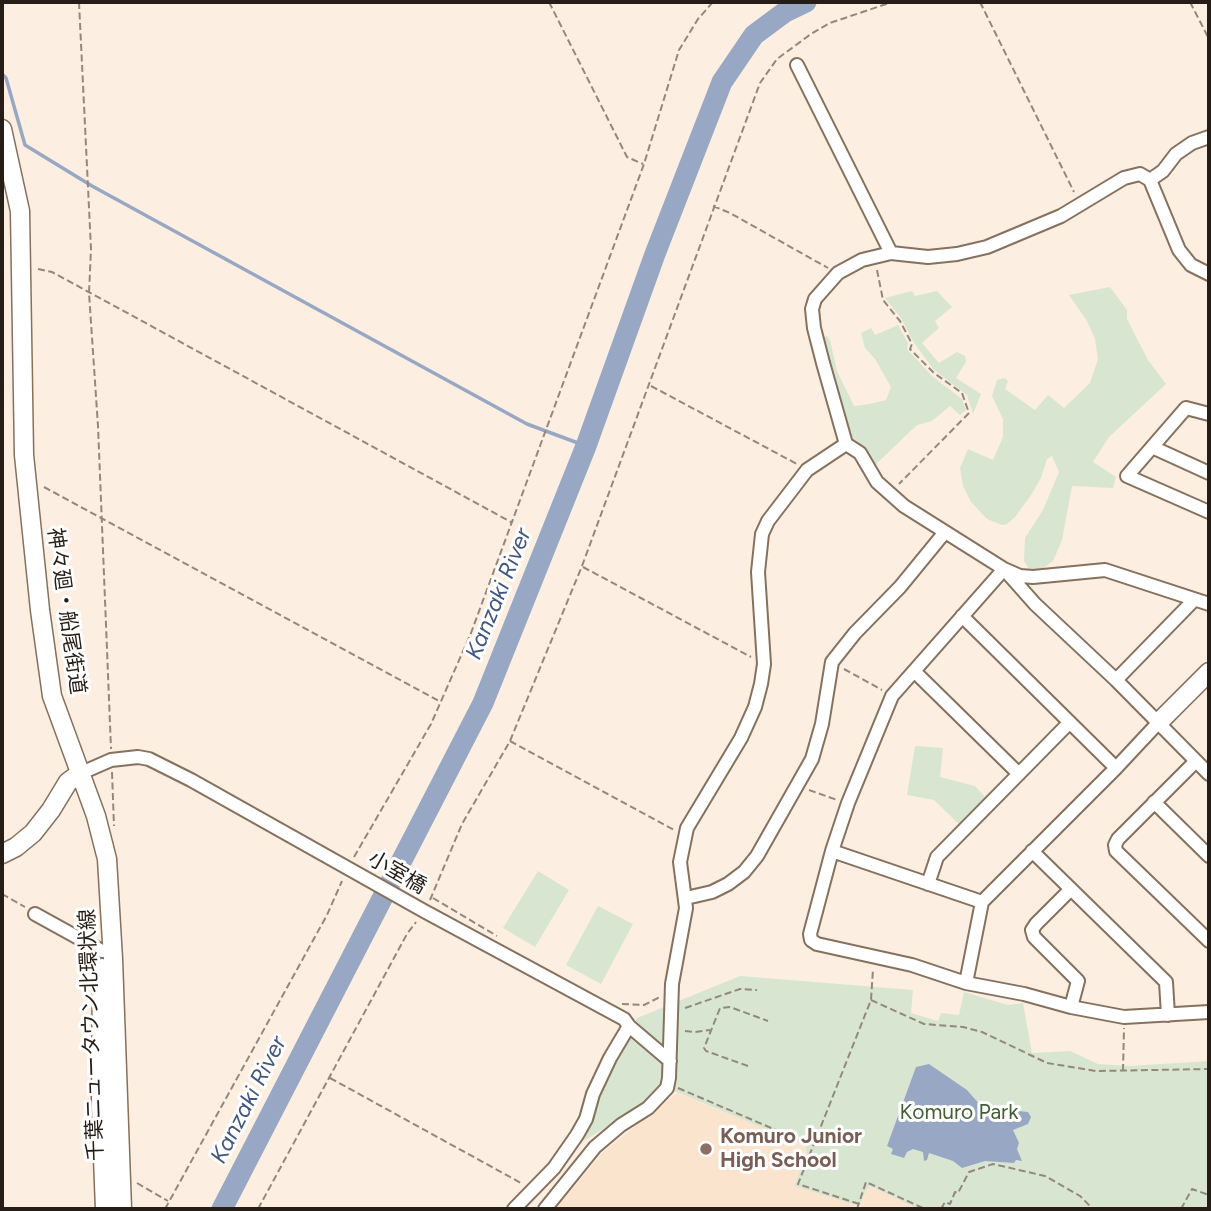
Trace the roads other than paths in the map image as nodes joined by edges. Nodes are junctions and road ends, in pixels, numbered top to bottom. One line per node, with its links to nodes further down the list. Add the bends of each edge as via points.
1 (797, 65): 5 (street)
2 (2, 129): 24 (street, 神々廻・船尾街道, via 20,211 22,413 40,610 52,696)
3 (1209, 136): 4 (street, via 1176,154)
4 (1150, 180): 5 (street, via 1140,174 1124,178 1061,216 974,251 928,257); 6 (street, via 1179,250 1191,265)
5 (891, 253): 8 (street, via 838,273 812,309)
6 (1209, 274)
7 (1209, 414): 9 (street, via 1186,408)
8 (846, 444): 12 (street, via 860,453 889,494); 35 (street, via 807,470 762,534 758,572 765,664 755,707 741,738 684,835 680,862)
9 (1152, 447): 10 (street); 11 (street, via 1127,477)
10 (1209, 473)
11 (1209, 512)
12 (945, 532): 13 (street); 35 (street, via 832,663 811,758 757,856 744,872 712,892)
13 (1004, 569): 14 (street, via 1033,577 1105,570); 16 (street); 19 (street)
14 (1194, 600): 15 (street); 19 (street)
15 (1209, 604)
16 (962, 616): 17 (street); 21 (street)
17 (914, 671): 25 (street); 28 (street, via 892,696)
18 (1209, 672): 20 (street)
19 (1115, 680): 20 (street)
20 (1158, 722): 22 (street); 23 (street)
21 (1069, 723): 23 (street); 25 (street)
22 (1196, 761): 26 (street); 27 (street)
23 (1116, 768): 29 (street)
24 (79, 774): 30 (street, via 68,782 33,833); 32 (street, 千葉ニュータウン北環状線); 44 (street, 小室橋, via 111,760 149,759 624,1019)
25 (1019, 774): 33 (street, via 937,857)
26 (1209, 774)
27 (1154, 802): 31 (street); 38 (street, via 1118,839 1116,851)
28 (832, 851): 33 (street); 40 (street, via 811,940)
29 (1032, 851): 34 (street); 36 (street)
30 (2, 854)
31 (1209, 856)
32 (107, 859): 39 (street, 千葉ニュータウン北環状線); 46 (street, 千葉ニュータウン北環状線, via 113,959)
33 (928, 884): 36 (street)
34 (1070, 890): 41 (street, via 1032,930 1078,981); 43 (street, via 1166,982)
35 (686, 898): 45 (street, via 672,984)
36 (982, 902): 40 (street)
37 (35, 914): 39 (street)
38 (1209, 941)
39 (102, 951): 46 (street, 千葉ニュータウン北環状線, via 102,1107)
40 (966, 983): 41 (street)
41 (1071, 1007): 43 (street, via 1124,1017)
42 (1209, 1012): 43 (street)
43 (1168, 1014)
44 (629, 1026): 45 (street, 小室橋); 47 (street, via 577,1135 554,1168)
45 (670, 1045): 48 (street, via 668,1084 662,1096 595,1147)
46 (113, 1203)
47 (514, 1209)
48 (545, 1209)

